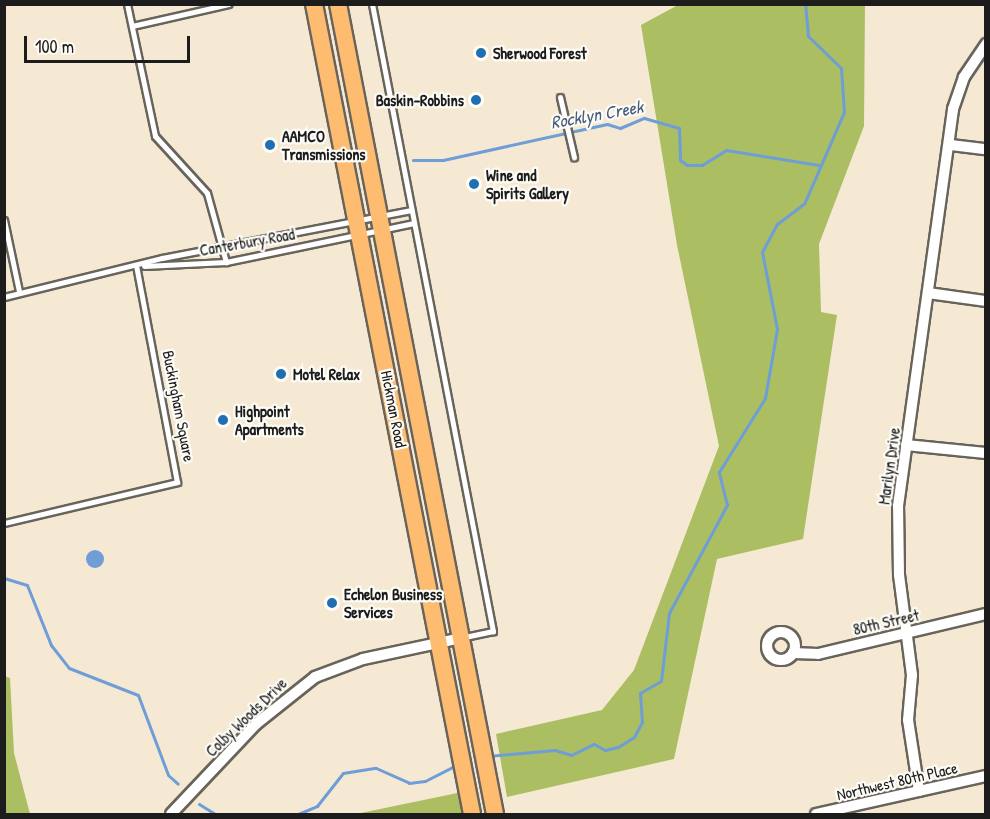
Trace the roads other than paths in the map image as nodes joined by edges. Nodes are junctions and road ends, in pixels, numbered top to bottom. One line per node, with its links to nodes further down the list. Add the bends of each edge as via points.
1 (127, 4): 6 (lane)
2 (229, 4): 6 (lane)
3 (314, 4): 16 (main road, Hickman Road)
4 (338, 4): 14 (main road, Hickman Road)
5 (372, 4): 12 (lane)
6 (132, 26): 17 (lane, via 155,136 207,193)
7 (986, 44): 9 (street, Marilyn Drive, via 964,77 953,109)
8 (560, 97): 11 (lane)
9 (951, 146): 10 (street); 21 (street, Marilyn Drive)
10 (986, 149)
11 (573, 156)
12 (411, 210): 14 (lane); 15 (lane)
13 (4, 220): 20 (lane)
14 (380, 223): 15 (lane); 16 (lane); 16 (lane); 29 (main road, Hickman Road)
15 (414, 224): 29 (lane, via 493,631)
16 (359, 227): 17 (lane, Canterbury Road); 18 (lane, Canterbury Road); 30 (main road, Hickman Road)
17 (223, 247): 18 (lane); 19 (lane, Canterbury Road)
18 (226, 262): 19 (lane, Canterbury Road)
19 (136, 266): 20 (lane, Canterbury Road); 26 (lane, Buckingham Square, via 177,482)
20 (19, 291): 22 (lane, Canterbury Road)
21 (928, 293): 23 (street); 24 (street, Marilyn Drive)
22 (4, 297)
23 (986, 301)
24 (906, 445): 25 (street); 28 (street, Marilyn Drive, via 896,541)
25 (986, 453)
26 (4, 523)
27 (986, 615): 28 (street, 80th Street)
28 (908, 632): 31 (street, 80th Street, via 818,654); 33 (street, Marilyn Drive, via 908,720)
29 (461, 638): 30 (street, Colby Woods Drive); 36 (main road, Hickman Road)
30 (438, 643): 34 (street, Colby Woods Drive, via 341,666 298,688); 35 (main road, Hickman Road)
31 (793, 653)
32 (986, 776): 33 (street, Northwest 80th Place)
33 (919, 791): 37 (street, Northwest 80th Place)
34 (171, 814)
35 (472, 814)
36 (495, 814)
37 (816, 814)

